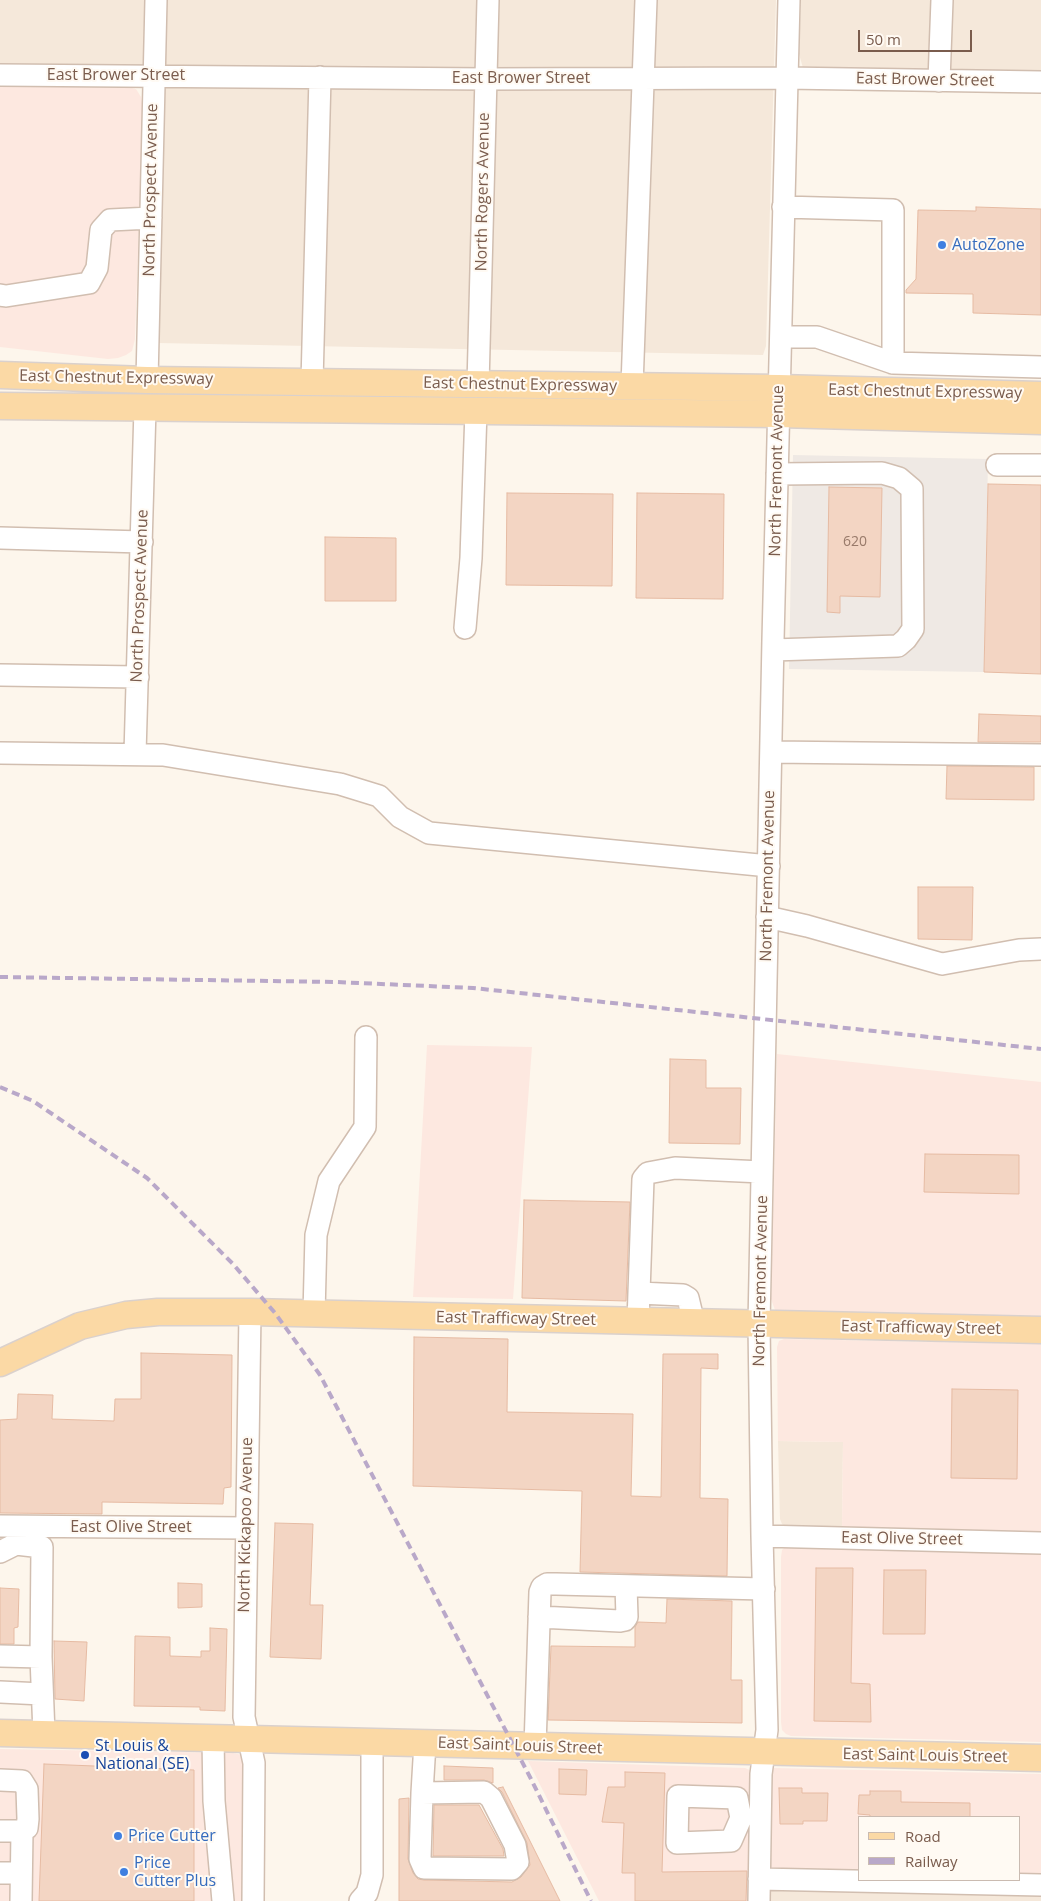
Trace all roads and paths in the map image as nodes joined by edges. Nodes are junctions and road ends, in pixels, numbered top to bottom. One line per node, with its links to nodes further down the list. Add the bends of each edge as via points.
1 (156, 0): 7 (street, North Prospect Avenue)
2 (488, 0): 11 (street, North Rogers Avenue)
3 (646, 0): 9 (street)
4 (789, 0): 10 (street, North Fremont Avenue)
5 (942, 0): 12 (street)
6 (0, 74): 7 (street, East Brower Street)
7 (154, 76): 8 (street, East Brower Street); 15 (street, North Prospect Avenue)
8 (320, 77): 11 (street, East Brower Street); 22 (street)
9 (644, 78): 10 (street, East Brower Street); 11 (street, East Brower Street); 24 (street)
10 (786, 78): 12 (street, East Brower Street); 14 (street, North Fremont Avenue)
11 (486, 79): 23 (street, North Rogers Avenue)
12 (939, 81): 13 (street, East Brower Street)
13 (1041, 82)
14 (784, 207): 17 (street, North Fremont Avenue); 18 (street, via 893,210)
15 (151, 218): 16 (street, via 110,220 101,230 97,268 90,283); 21 (street, North Prospect Avenue)
16 (0, 295)
17 (781, 337): 18 (street, via 817,338); 25 (street, North Fremont Avenue)
18 (893, 363): 19 (street)
19 (1041, 367)
20 (0, 375): 21 (main road, East Chestnut Expressway)
21 (147, 380): 22 (main road, East Chestnut Expressway)
22 (312, 382): 23 (main road, East Chestnut Expressway)
23 (478, 384): 24 (main road, East Chestnut Expressway)
24 (632, 386): 25 (main road, East Chestnut Expressway)
25 (780, 388): 26 (main road, East Chestnut Expressway); 30 (street, North Fremont Avenue)
26 (1041, 394)
27 (0, 406): 28 (main road, East Chestnut Expressway)
28 (145, 408): 29 (main road, East Chestnut Expressway); 36 (street, North Prospect Avenue)
29 (476, 411): 30 (main road, East Chestnut Expressway); 37 (street, via 472,558)
30 (779, 414): 31 (main road, East Chestnut Expressway); 34 (street, North Fremont Avenue)
31 (1041, 421)
32 (997, 465): 33 (street)
33 (1041, 465)
34 (778, 474): 38 (street, North Fremont Avenue); 38 (street, via 882,473 899,478 912,489 913,629 898,646)
35 (0, 538): 36 (street)
36 (142, 542): 40 (street, North Prospect Avenue)
37 (465, 628)
38 (773, 650): 41 (street, North Fremont Avenue)
39 (0, 675): 40 (street)
40 (138, 677): 43 (street, North Prospect Avenue)
41 (771, 752): 44 (street); 45 (street, North Fremont Avenue)
42 (0, 753): 43 (street)
43 (135, 754): 45 (street, via 163,755 340,784 379,796 400,817 429,833)
44 (1041, 755)
45 (769, 866): 46 (street, North Fremont Avenue)
46 (767, 918): 47 (street, via 942,964); 49 (street, North Fremont Avenue)
47 (1041, 948)
48 (366, 1038): 52 (street, via 365,1127 330,1181 316,1235)
49 (762, 1172): 50 (street, via 675,1168 648,1173 643,1179); 55 (street, North Fremont Avenue)
50 (639, 1293): 53 (street); 54 (street, via 683,1295 688,1298)
51 (250, 1312): 52 (main road, East Trafficway Street); 57 (main road, East Trafficway Street, via 158,1312 113,1317 60,1334); 58 (street, North Kickapoo Avenue)
52 (314, 1314): 53 (main road, East Trafficway Street)
53 (638, 1322): 54 (main road, East Trafficway Street)
54 (694, 1323): 55 (main road, East Trafficway Street)
55 (759, 1324): 56 (main road, East Trafficway Street); 59 (street, North Fremont Avenue)
56 (1041, 1330)
57 (0, 1363)
58 (246, 1528): 60 (street, East Olive Street); 72 (street, North Kickapoo Avenue, via 244,1717)
59 (762, 1536): 61 (street, East Olive Street); 63 (street, North Fremont Avenue)
60 (8, 1537): 66 (street, via 42,1547)
61 (1041, 1543)
62 (626, 1586): 63 (street); 64 (street, via 547,1584 540,1592); 64 (street, via 625,1620)
63 (764, 1589): 76 (street, North Fremont Avenue, via 767,1730)
64 (539, 1617): 75 (street)
65 (0, 1656): 66 (street)
66 (41, 1657): 68 (street)
67 (0, 1692): 68 (street)
68 (42, 1694): 70 (street)
69 (0, 1733): 70 (main road, East Saint Louis Street)
70 (44, 1734): 71 (main road, East Saint Louis Street)
71 (213, 1738): 72 (main road, East Saint Louis Street); 87 (street, via 214,1801)
72 (249, 1738): 73 (main road, East Saint Louis Street); 88 (street, North Kickapoo Avenue, via 254,1763)
73 (372, 1742): 74 (main road, East Saint Louis Street); 89 (street, via 372,1874 367,1893)
74 (425, 1743): 75 (main road, East Saint Louis Street); 79 (street)
75 (535, 1746): 76 (main road, East Saint Louis Street)
76 (763, 1752): 77 (main road, East Saint Louis Street); 84 (street, North Fremont Avenue, via 750,1817)
77 (1041, 1758)
78 (0, 1780): 81 (street, via 22,1781 27,1788 27,1828)
79 (422, 1793): 79 (street, via 420,1860 424,1868 512,1869 518,1862 515,1845 491,1798 484,1792)
80 (0, 1831): 81 (street)
81 (22, 1831): 83 (street)
82 (0, 1873): 83 (street)
83 (22, 1873): 86 (street)
84 (759, 1879): 85 (street); 90 (street, North Fremont Avenue)
85 (1041, 1885)
86 (21, 1901)
87 (223, 1901)
88 (253, 1901)
89 (360, 1901)
90 (759, 1901)

